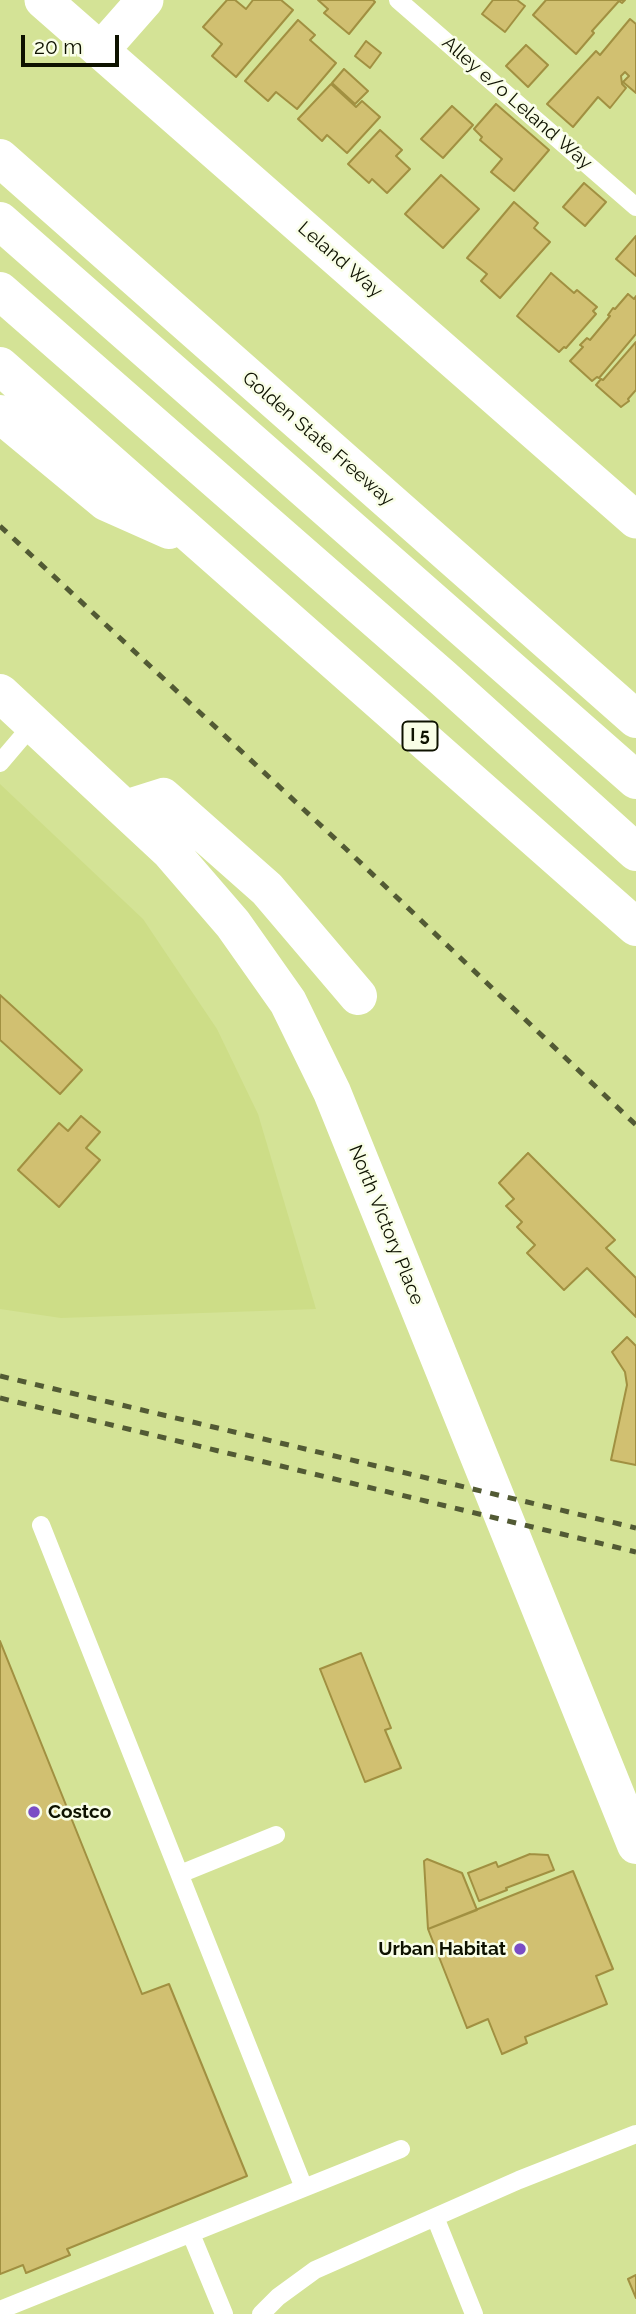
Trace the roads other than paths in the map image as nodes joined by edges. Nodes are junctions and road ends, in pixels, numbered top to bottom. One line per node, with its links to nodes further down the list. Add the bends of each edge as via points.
1 (43, 0): 4 (street, Leland Way)
2 (145, 0): 4 (street)
3 (398, 0): 6 (lane, Alley e/o Leland Way)
4 (101, 50): 11 (street, Leland Way)
5 (0, 158): 14 (main road, Golden State Freeway)
6 (636, 207)
7 (0, 221): 17 (main road)
8 (0, 291): 19 (main road)
9 (0, 366): 12 (main road, I 5)
10 (0, 414): 12 (main road, via 106,502)
11 (636, 520)
12 (203, 545): 20 (main road, I 5)
13 (0, 693): 15 (main road, North Victory Place)
14 (636, 719)
15 (34, 723): 16 (lane); 18 (main road, North Victory Place)
16 (0, 763)
17 (636, 780)
18 (125, 808): 21 (main road, via 163,797 267,890); 24 (main road, North Victory Place, via 170,851 233,924 288,1002 327,1081)
19 (636, 852)
20 (636, 927)
21 (358, 996)
22 (41, 1525): 25 (lane)
23 (276, 1835): 25 (lane)
24 (636, 1845)
25 (180, 1874): 28 (lane)
26 (636, 2134): 29 (lane)
27 (401, 2149): 28 (lane)
28 (304, 2188): 30 (lane)
29 (435, 2217): 33 (lane, via 315,2270); 34 (lane)
30 (191, 2234): 31 (lane); 32 (lane)
31 (0, 2310)
32 (224, 2314)
33 (261, 2314)
34 (474, 2314)

